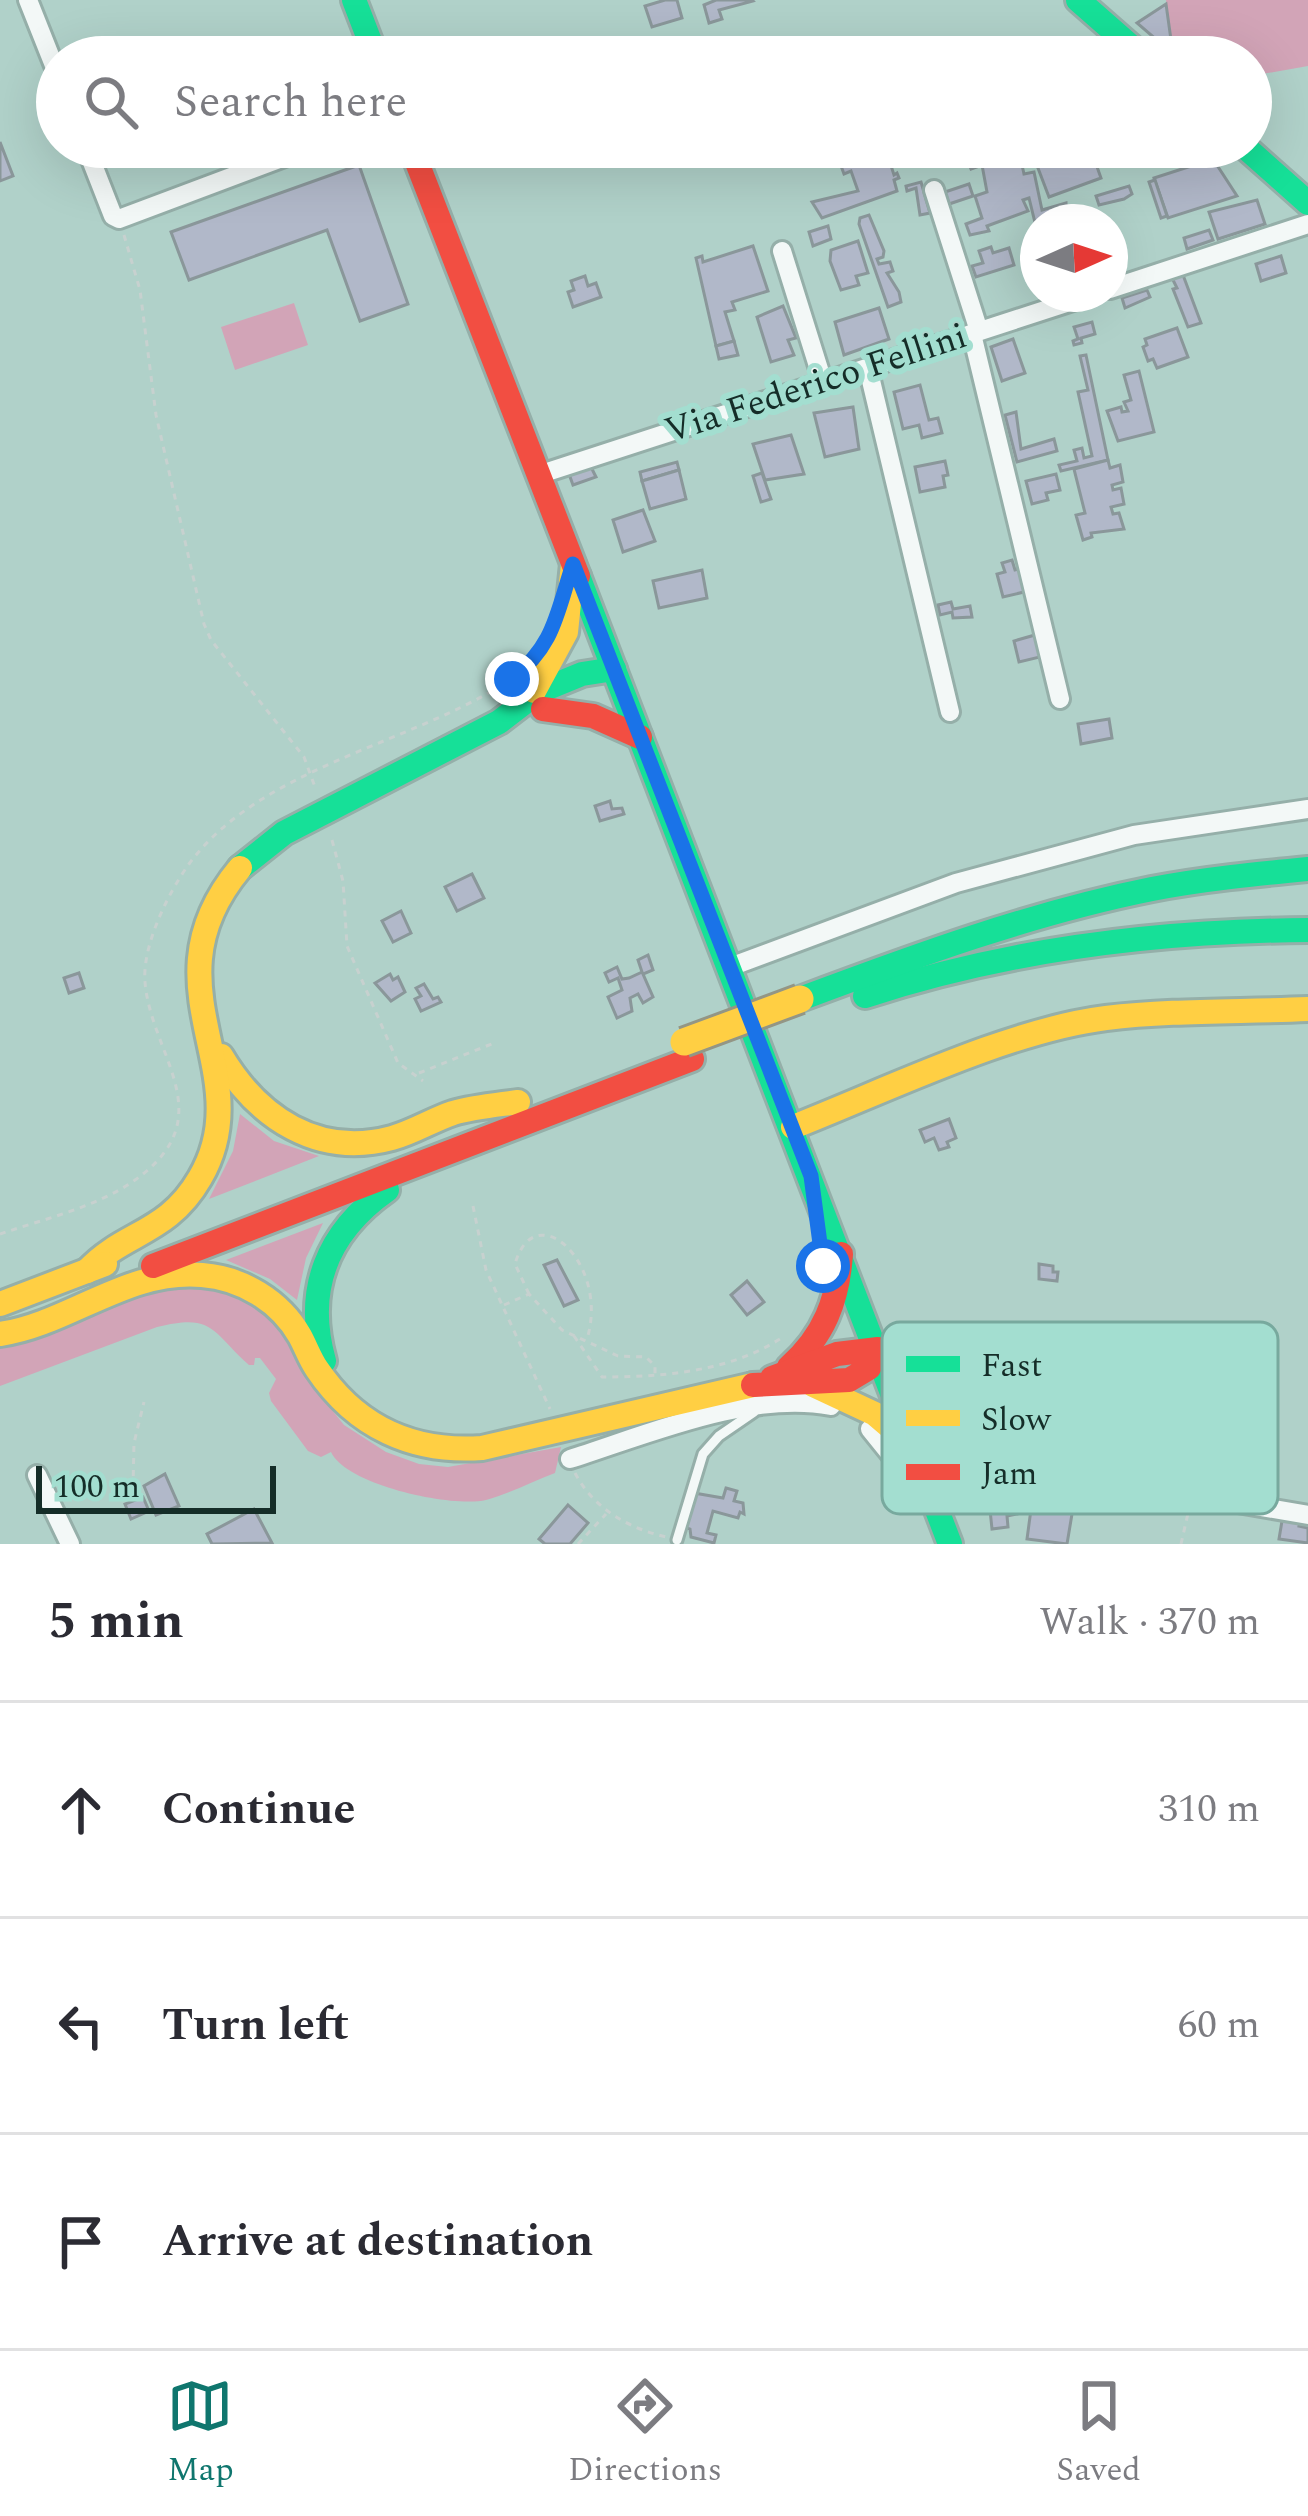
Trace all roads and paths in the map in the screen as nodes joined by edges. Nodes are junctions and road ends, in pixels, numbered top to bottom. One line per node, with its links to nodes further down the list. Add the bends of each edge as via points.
1 (28, 0): 4 (street)
2 (354, 0): 5 (main road)
3 (1078, 0): 6 (main road)
4 (42, 36)
5 (368, 36)
6 (1119, 36)
7 (94, 168): 13 (street)
8 (254, 168): 13 (street)
9 (419, 168): 21 (main road)
10 (1297, 179): 12 (main road)
11 (934, 190): 18 (street)
12 (1308, 202)
13 (118, 218): 28 (path, via 140,290 156,415 204,625)
14 (1308, 224): 16 (street)
15 (782, 251): 20 (street)
16 (1128, 283)
17 (1039, 312): 18 (street, Via Federico Fellini)
18 (975, 333): 19 (street, Via Federico Fellini); 25 (street)
19 (868, 368): 20 (street, Via Federico Fellini); 26 (street)
20 (824, 382): 21 (street, Via Federico Fellini)
21 (538, 475): 22 (main road)
22 (573, 564): 23 (main road); 24 (main road, via 565,642)
23 (614, 669): 24 (main road, via 585,693); 27 (main road)
24 (528, 695): 27 (main road); 28 (path); 37 (main road, via 499,722 252,856 209,915 198,954)
25 (1060, 699)
26 (950, 712)
27 (640, 736): 34 (main road)
28 (312, 775): 29 (path); 46 (path, via 234,817 206,844 154,936 147,1001 178,1084 167,1146 116,1191)
29 (318, 800)
30 (1308, 808): 34 (street, via 1135,836 956,883)
31 (328, 827): 40 (path, via 343,881 347,946 398,1063)
32 (1308, 869): 35 (main road, via 1062,910 912,957)
33 (1308, 931): 35 (main road, via 1075,948)
34 (730, 967): 44 (main road)
35 (804, 1008): 39 (main road)
36 (1308, 1010): 44 (main road, via 1105,1018 1056,1029)
37 (203, 1020): 42 (main road, via 245,1096 306,1137 376,1142 458,1112); 48 (main road, via 219,1092 210,1160 173,1214 102,1252)
38 (494, 1043): 40 (path)
39 (688, 1051): 42 (main road); 43 (main road)
40 (417, 1074): 41 (path)
41 (423, 1081)
42 (518, 1102): 48 (main road)
43 (556, 1109): 52 (main road); 61 (main road, via 498,1146 392,1187 347,1220 316,1290 317,1338)
44 (793, 1127): 47 (main road)
45 (473, 1206): 51 (path, via 479,1247)
46 (0, 1234)
47 (841, 1254): 56 (main road); 60 (main road, via 828,1321)
48 (87, 1271): 50 (main road)
49 (529, 1294): 51 (path); 54 (path); 55 (path, via 518,1277 523,1247 543,1236 564,1242 589,1286 594,1316)
50 (0, 1304)
51 (503, 1306): 63 (path)
52 (0, 1329): 61 (main road, via 14,1332 160,1277 198,1274 265,1297 286,1314)
53 (794, 1329): 58 (path, via 740,1358)
54 (574, 1336): 55 (path); 58 (path, via 602,1377)
55 (587, 1339): 58 (path, via 618,1356 646,1357)
56 (878, 1349): 57 (main road); 59 (main road, via 858,1376); 60 (main road, via 840,1351)
57 (882, 1360)
58 (655, 1376)
59 (811, 1385): 60 (main road); 64 (main road)
60 (764, 1389): 61 (main road, via 444,1451 382,1433); 65 (street, via 850,1414); 66 (street); 75 (lane, via 703,1454)
61 (338, 1394)
62 (144, 1402): 68 (path)
63 (554, 1416)
64 (882, 1420)
65 (882, 1441)
66 (570, 1460): 70 (path)
67 (35, 1470): 76 (street)
68 (133, 1488)
69 (1278, 1510): 73 (street)
70 (608, 1513): 74 (path); 77 (path)
71 (940, 1514): 79 (main road)
72 (1188, 1514): 80 (path)
73 (1308, 1515)
74 (656, 1535): 75 (path); 78 (path)
75 (677, 1540)
76 (70, 1544)
77 (578, 1544)
78 (653, 1544)
79 (950, 1544)
80 (1181, 1544)

